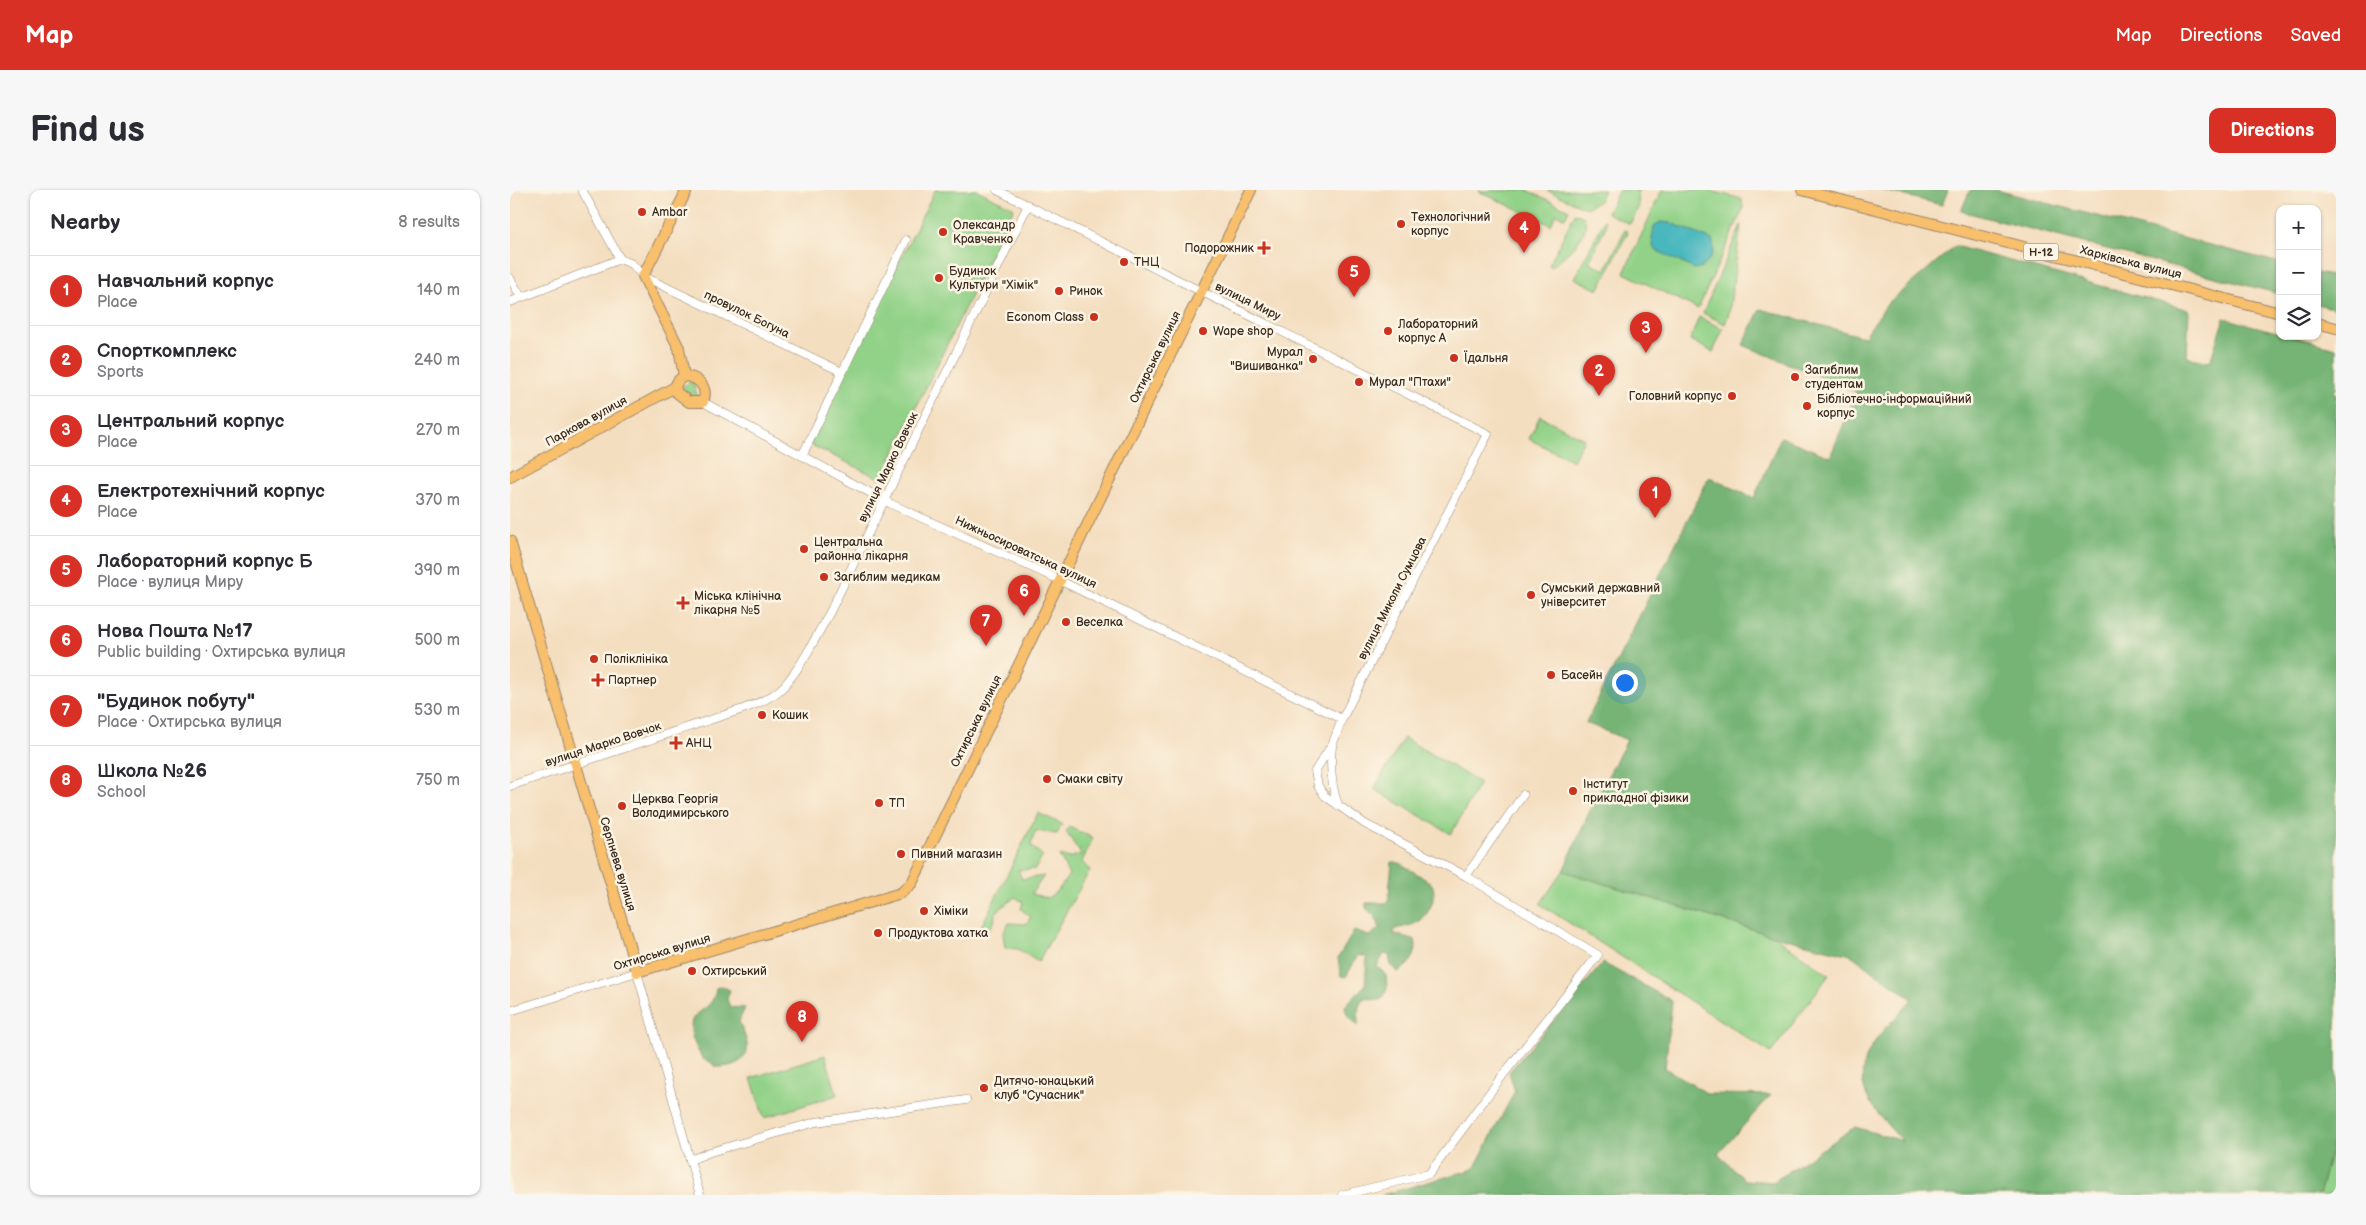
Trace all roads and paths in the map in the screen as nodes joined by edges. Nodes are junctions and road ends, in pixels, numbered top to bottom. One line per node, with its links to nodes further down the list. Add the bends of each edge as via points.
1 (582, 190): 8 (street)
2 (687, 190): 9 (main road)
3 (997, 190): 6 (street, вулиця Миру)
4 (1252, 190): 11 (main road, Охтирська вулиця)
5 (1802, 190): 14 (main road, Харківська вулиця / Н-12)
6 (1028, 205): 11 (street, вулиця Миру); 24 (street, вулиця Марко Вовчок)
7 (906, 240): 17 (street)
8 (620, 259): 9 (street, via 632,264); 12 (street)
9 (643, 276): 17 (street, провулок Богуна); 18 (main road, via 679,348)
10 (510, 278): 12 (street)
11 (1202, 291): 21 (street, вулиця Миру); 26 (main road, Охтирська вулиця)
12 (520, 297): 13 (street)
13 (510, 302)
14 (2276, 312)
15 (2321, 324): 16 (main road)
16 (2336, 328)
17 (842, 372): 22 (street)
18 (684, 376): 19 (main road); 20 (main road, via 692,376 702,385 705,391)
19 (675, 387): 20 (main road, Нижньосироватська вулиця, via 680,397 689,402); 23 (main road, Паркова вулиця)
20 (703, 402): 22 (street, Нижньосироватська вулиця)
21 (1488, 434): 27 (street, вулиця Миколи Сумцова)
22 (802, 456): 24 (street, Нижньосироватська вулиця)
23 (510, 477)
24 (885, 501): 26 (street, Нижньосироватська вулиця); 29 (street, вулиця Марко Вовчок, via 830,612 783,687 759,704)
25 (510, 542): 29 (main road, Серпнева вулиця)
26 (1059, 580): 27 (street, Нижньосироватська вулиця); 34 (main road, Охтирська вулиця, via 912,883 901,893)
27 (1342, 719): 28 (street, вулиця Миколи Сумцова)
28 (1332, 743): 32 (street, via 1334,792); 32 (street, вулиця Миколи Сумцова, via 1315,771 1318,786)
29 (575, 765): 30 (street, вулиця Марко Вовчок); 34 (main road, Серпнева вулиця)
30 (510, 786)
31 (1524, 795): 33 (street)
32 (1338, 806): 33 (street, via 1365,824)
33 (1466, 876): 39 (street, via 1598,956 1429,1174)
34 (637, 972): 35 (street, Охтирська вулиця); 37 (street, Серпнева вулиця)
35 (510, 1011)
36 (966, 1100): 37 (street, via 816,1122)
37 (690, 1160): 38 (street, Серпнева вулиця)
38 (700, 1195)
39 (1342, 1195)

